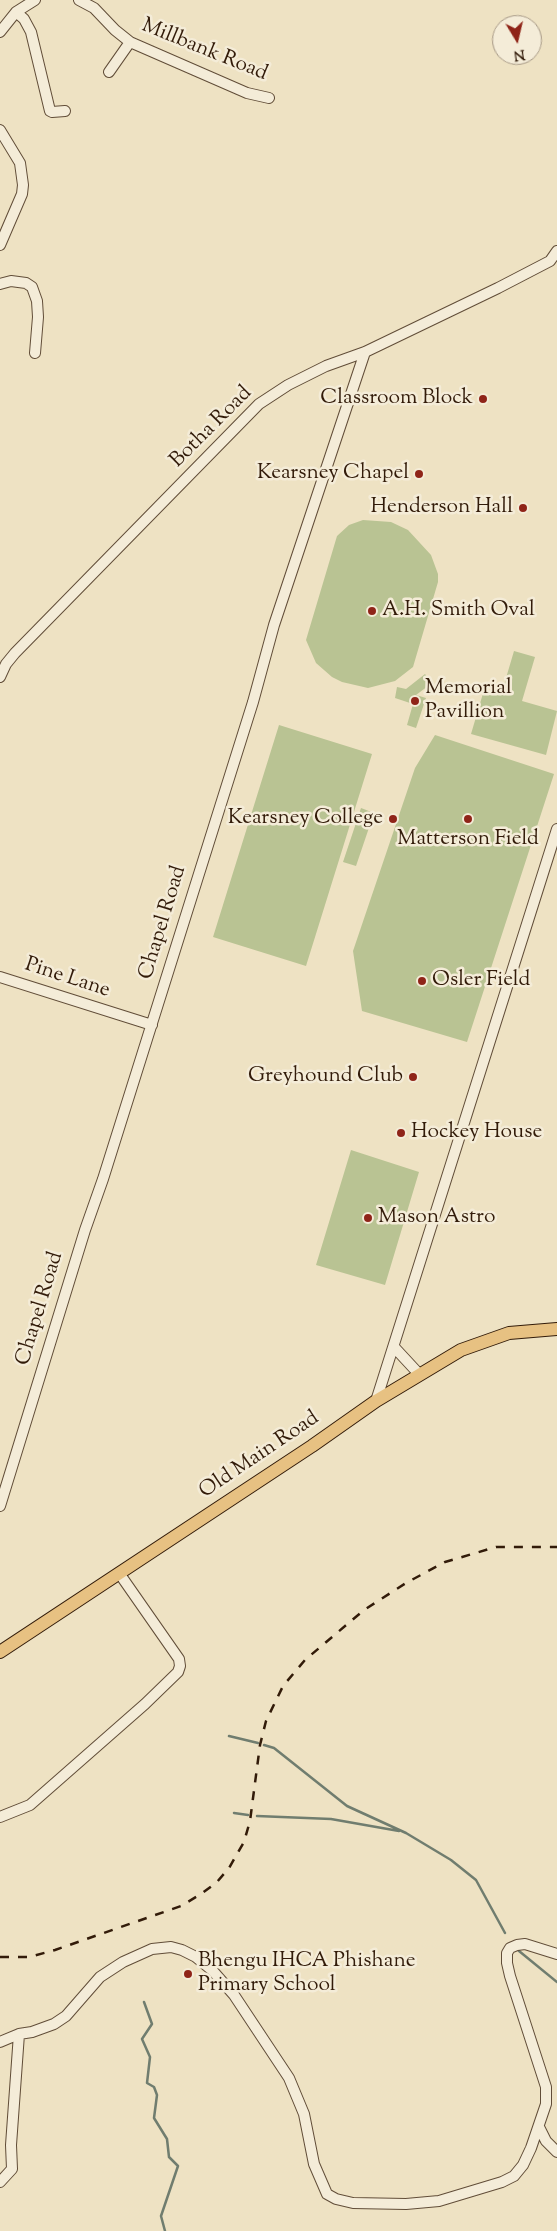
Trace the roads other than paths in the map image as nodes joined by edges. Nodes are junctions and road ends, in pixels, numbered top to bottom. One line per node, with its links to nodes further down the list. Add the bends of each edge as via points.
1 (35, 0): 3 (street)
2 (79, 0): 5 (street, Millbank Road, via 94,8)
3 (16, 12): 4 (street); 8 (street, via 31,32 50,110)
4 (0, 32)
5 (130, 42): 6 (street); 7 (street, Millbank Road, via 247,93)
6 (109, 72)
7 (269, 98)
8 (65, 111)
9 (0, 130): 10 (street, via 20,163 23,185)
10 (0, 245)
11 (557, 251): 13 (street, Botha Road, via 542,266)
12 (0, 284): 14 (street, via 11,280 32,287 38,317)
13 (365, 352): 15 (street, Botha Road, via 326,366 258,404 15,653); 18 (street, Chapel Road, via 274,625)
14 (34, 353)
15 (0, 676)
16 (557, 828): 20 (street)
17 (0, 977): 18 (street, Pine Lane)
18 (152, 1025): 23 (street, Chapel Road)
19 (557, 1329): 21 (main road, Old Main Road, via 509,1332 484,1340)
20 (394, 1347): 21 (street); 22 (street)
21 (419, 1374): 22 (main road, Old Main Road)
22 (376, 1401): 24 (main road, Old Main Road)
23 (0, 1506)
24 (118, 1573): 25 (main road, Old Main Road); 26 (street, via 179,1659 178,1672 30,1805)
25 (0, 1652)
26 (0, 1817)
27 (557, 1954): 30 (street, via 525,1944 510,1948 507,1953 510,1976 546,2087 546,2104)
28 (19, 2034): 29 (street); 30 (street, via 42,2029 60,2020 100,1977 123,1962 152,1949 177,1948 212,1970 278,2060 304,2114 320,2181 327,2194 336,2199 353,2203 438,2201 502,2182 514,2176 523,2165); 32 (street, via 12,2169)
29 (3, 2038)
30 (539, 2127): 31 (street)
31 (557, 2152)
32 (0, 2182)

